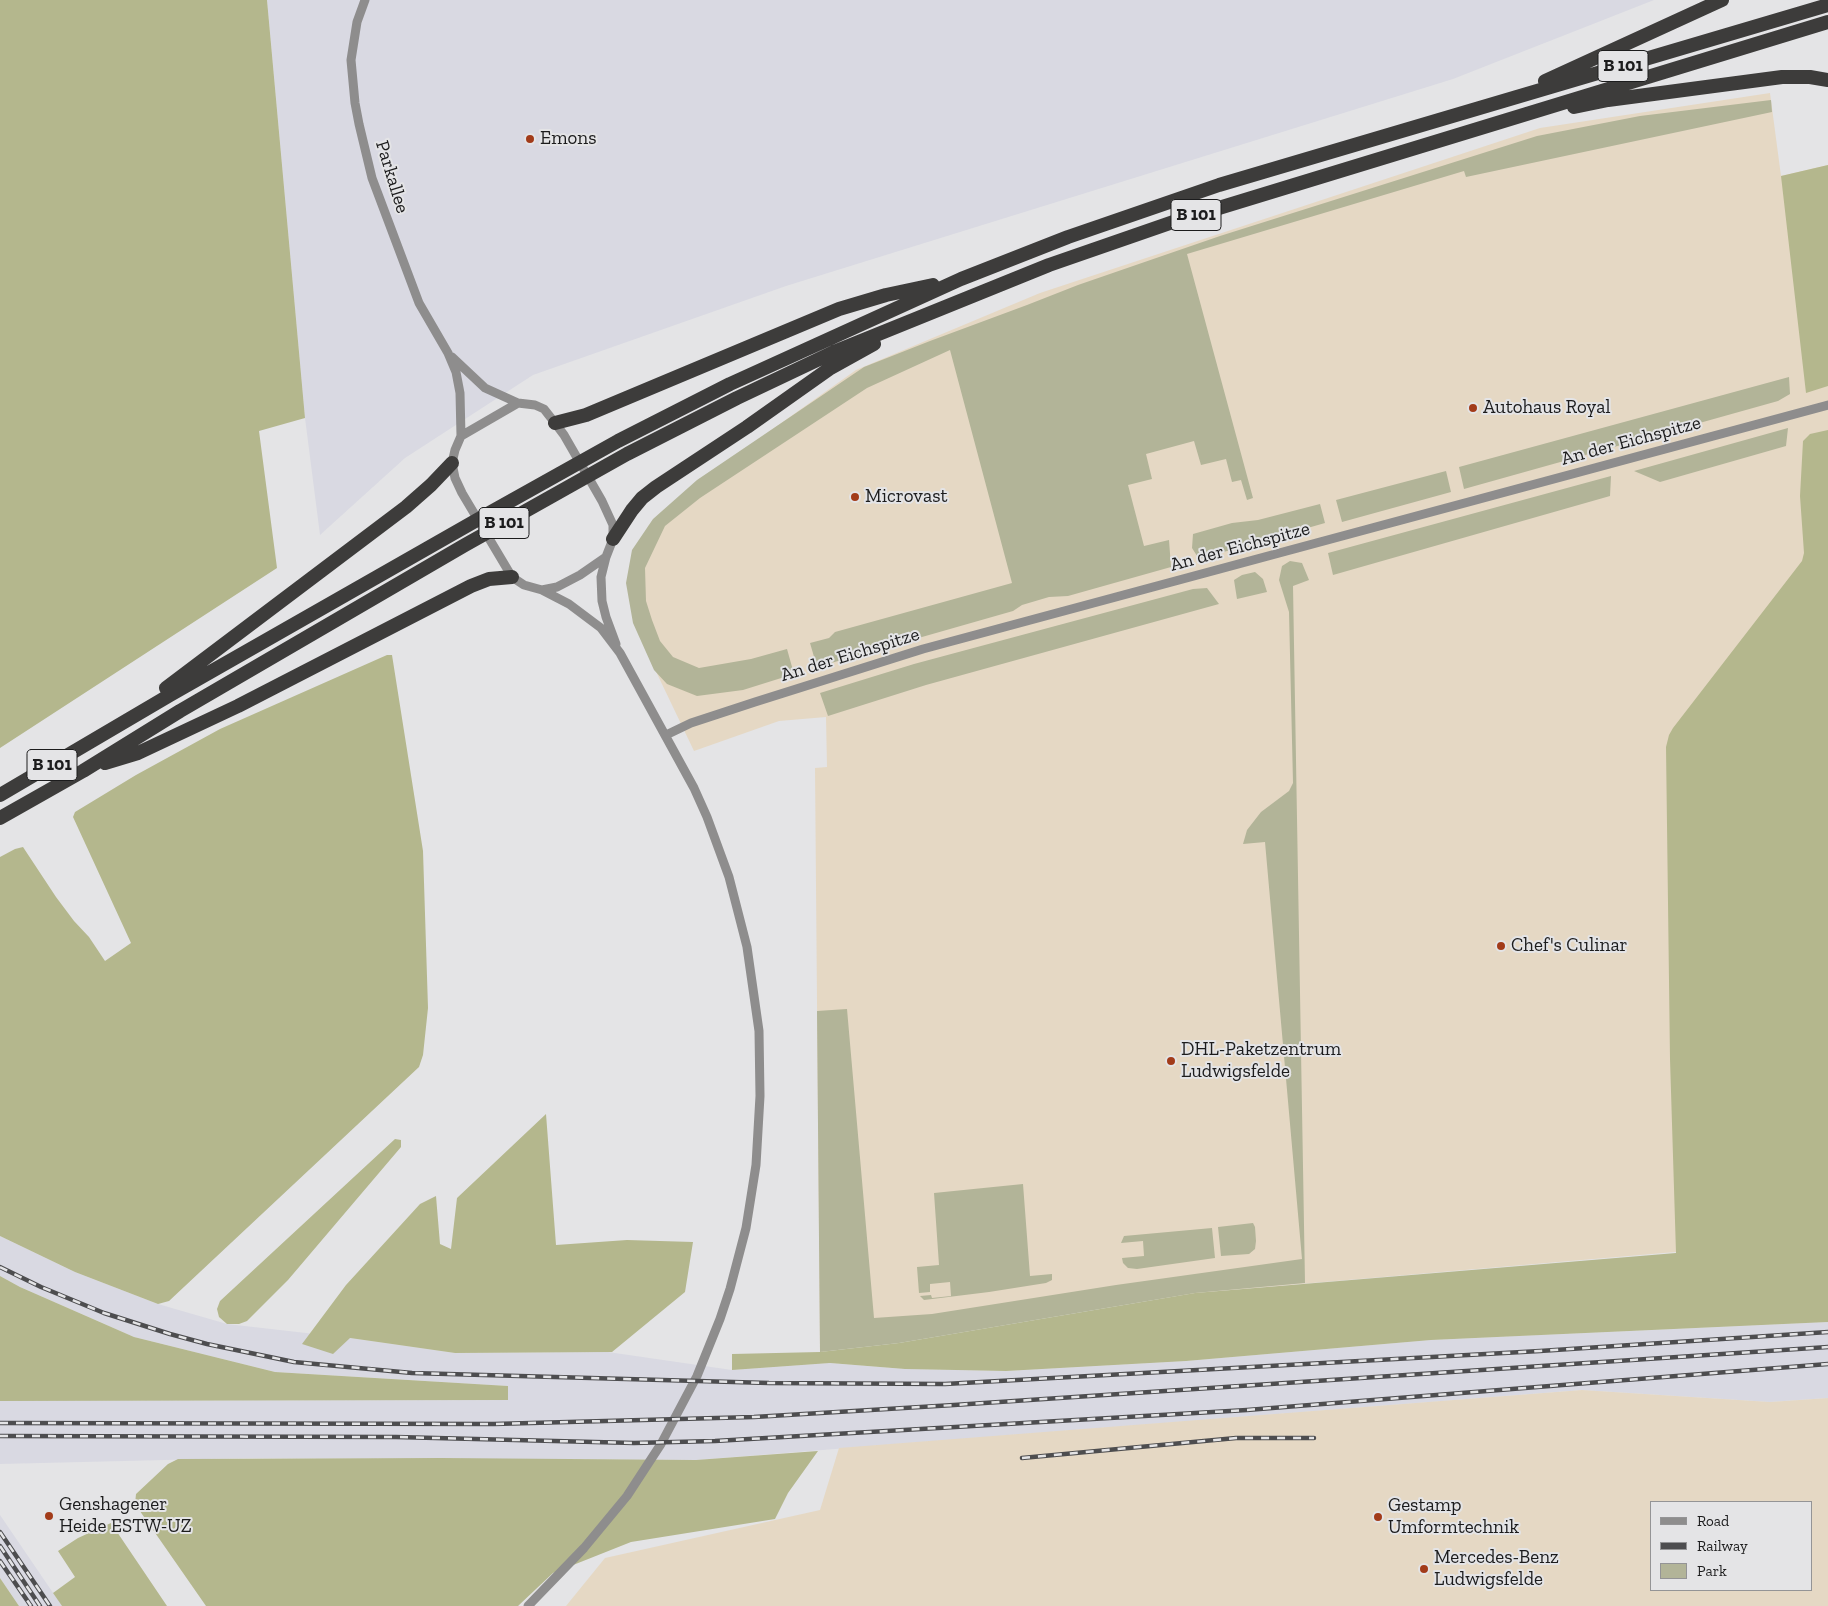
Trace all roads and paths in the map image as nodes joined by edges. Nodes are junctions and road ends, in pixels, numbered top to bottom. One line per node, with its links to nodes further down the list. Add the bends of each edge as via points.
1 (365, 0): 10 (street, Parkallee, via 357,22 351,60 355,103 372,178 418,303)
2 (1722, 0): 6 (highway, via 1555,77)
3 (1823, 6): 6 (highway, B 101)
4 (1826, 23): 7 (highway, B 101)
5 (1828, 80): 7 (highway, via 1782,77 1608,100)
6 (1426, 123): 8 (highway, B 101, via 1163,204)
7 (1466, 132): 9 (highway, B 101, via 1122,239)
8 (960, 278): 13 (highway, via 839,309 586,415); 21 (highway, B 101, via 658,420 482,517)
9 (941, 308): 16 (highway, via 829,369 656,487 632,510); 23 (highway, B 101, via 801,367 627,454 318,630)
10 (448, 354): 11 (street, via 485,388); 14 (street, via 460,393)
11 (518, 403): 13 (street, via 544,409); 14 (street)
12 (1828, 406): 22 (street, An der Eichspitze, via 923,650 691,723)
13 (555, 423): 16 (street, via 602,501 613,525)
14 (461, 436): 15 (street)
15 (452, 463): 18 (street, via 462,492); 21 (highway, via 406,507)
16 (613, 539): 17 (street)
17 (606, 558): 19 (street, via 557,587); 20 (street, via 601,577 602,600)
18 (512, 577): 19 (street, via 524,585); 23 (highway, via 489,579 472,586 238,706 138,752)
19 (542, 590): 20 (street, via 569,604 601,628)
20 (620, 653): 22 (street)
21 (103, 735): 24 (highway, B 101)
22 (666, 735): 26 (street, via 707,817 729,877 747,947 759,1031 759,1136 752,1194 732,1282 708,1351 672,1425 627,1496 584,1548)
23 (83, 770): 25 (highway, B 101)
24 (0, 795)
25 (0, 818)
26 (528, 1606)

